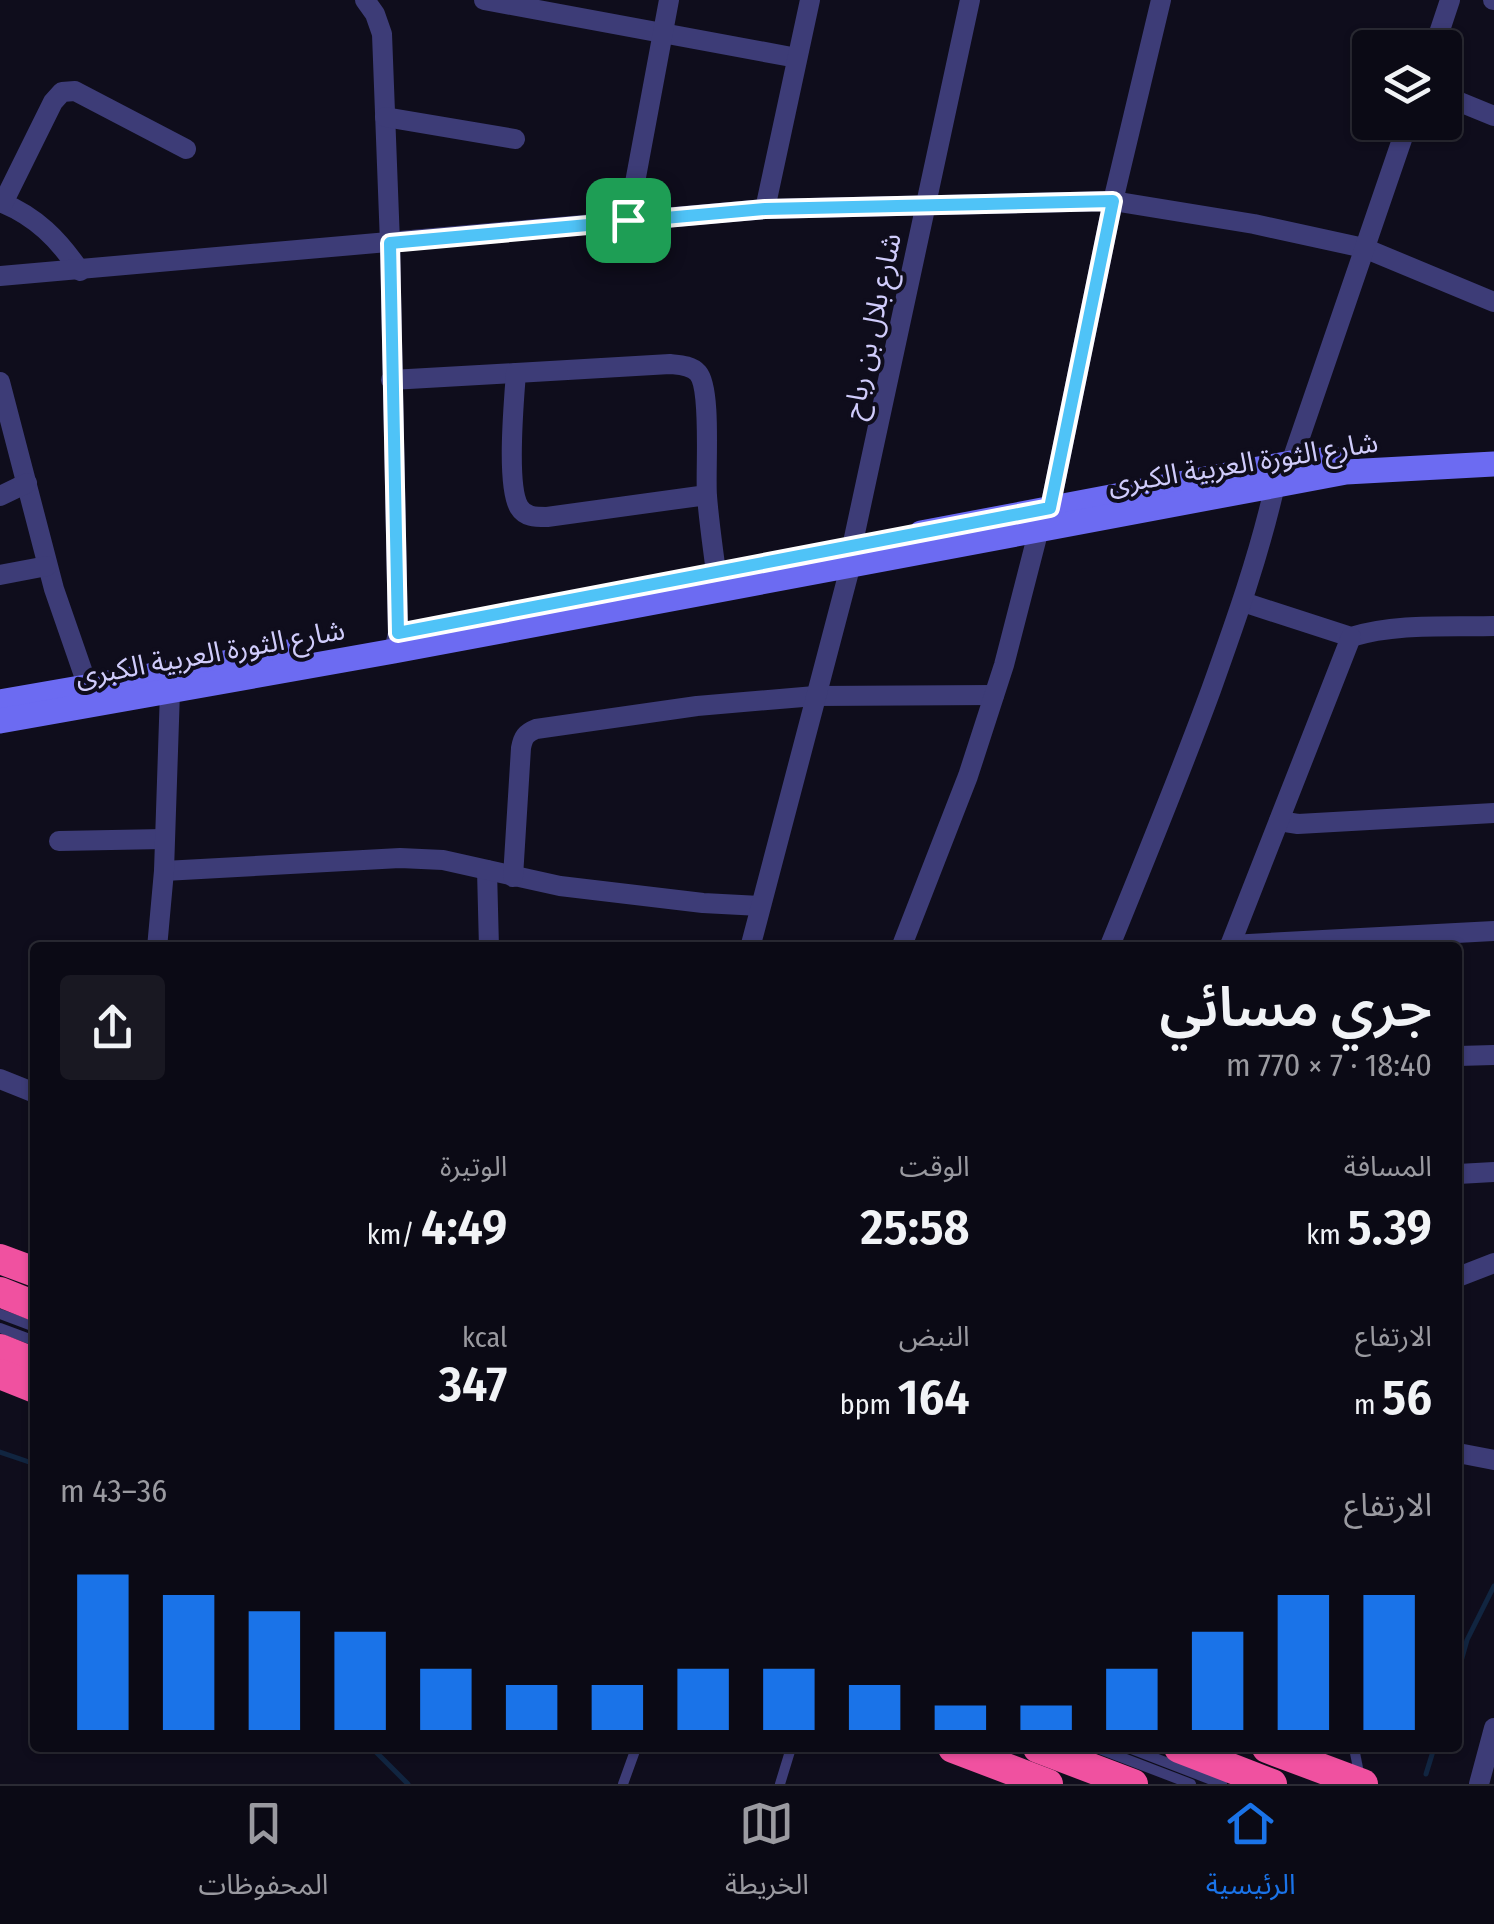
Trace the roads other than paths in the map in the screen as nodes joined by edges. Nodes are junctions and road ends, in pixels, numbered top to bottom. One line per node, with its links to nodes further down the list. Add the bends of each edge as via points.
1 (365, 0): 13 (street, via 382,34)
2 (484, 0): 9 (street)
3 (669, 0): 9 (street)
4 (810, 0): 10 (street)
5 (970, 0): 19 (street, شارع بلال بن رباح)
6 (1160, 0): 17 (street)
7 (1450, 0): 8 (street)
8 (1440, 30)
9 (663, 32): 10 (street); 21 (street)
10 (796, 58): 20 (street)
11 (1462, 103): 12 (street)
12 (1494, 116)
13 (385, 117): 14 (street); 22 (street)
14 (514, 139)
15 (1402, 140): 23 (street)
16 (186, 149): 18 (street, via 86,96 62,92)
17 (1113, 201): 19 (street); 23 (street); 37 (street)
18 (2, 202): 24 (street, via 43,226)
19 (926, 204): 20 (street); 38 (street, شارع بلال بن رباح)
20 (765, 209): 21 (street)
21 (628, 220): 22 (street)
22 (390, 243): 24 (street); 28 (street)
23 (1364, 248): 26 (street); 31 (street)
24 (80, 270): 25 (street)
25 (0, 276)
26 (1494, 302)
27 (516, 373): 28 (street); 35 (street, via 670,364 696,370 705,397); 35 (street, via 514,493 528,515)
28 (391, 380): 45 (street)
29 (0, 382): 33 (street)
30 (1494, 450): 31 (main road, شارع الثورة العربية الكبرى)
31 (1291, 464): 37 (main road, شارع الثورة العربية الكبرى)
32 (1494, 464): 34 (main road, شارع الثورة العربية الكبرى, via 1364,470)
33 (26, 483): 36 (street); 39 (street)
34 (1274, 485): 37 (main road, شارع الثورة العربية الكبرى); 42 (street)
35 (707, 494): 41 (street)
36 (0, 496)
37 (1045, 519): 38 (main road, شارع الثورة العربية الكبرى); 48 (street)
38 (852, 555): 41 (main road, شارع الثورة العربية الكبرى); 45 (main road, شارع الثورة العربية الكبرى); 49 (street, شارع بلال بن رباح)
39 (47, 566): 40 (street); 46 (street)
40 (0, 574)
41 (716, 574): 45 (main road, شارع الثورة العربية الكبرى)
42 (1243, 602): 44 (street); 65 (street)
43 (1494, 626): 44 (street, via 1388,629)
44 (1352, 637): 53 (street)
45 (397, 642): 46 (main road, شارع الثورة العربية الكبرى); 47 (main road, شارع الثورة العربية الكبرى)
46 (88, 687): 50 (main road, شارع الثورة العربية الكبرى)
47 (170, 691): 51 (main road, شارع الثورة العربية الكبرى); 54 (street)
48 (994, 695): 49 (street); 64 (street)
49 (815, 696): 58 (street, via 570,722 527,733); 59 (street, شارع بلال بن رباح)
50 (0, 702)
51 (0, 721)
52 (1494, 814): 53 (street)
53 (1280, 821): 66 (street)
54 (164, 839): 55 (street); 57 (street)
55 (59, 840)
56 (487, 870): 57 (street, via 400,858); 58 (street); 62 (street)
57 (164, 871): 61 (street)
58 (513, 877): 59 (street)
59 (760, 906): 63 (street, شارع بلال بن رباح)
60 (1494, 931): 67 (street)
61 (158, 942)
62 (489, 942)
63 (751, 942)
64 (903, 942)
65 (1111, 942)
66 (1232, 942)
67 (1300, 942)
68 (1494, 1054): 69 (street)
69 (1462, 1056)
70 (0, 1079): 71 (street)
71 (30, 1091)
72 (1494, 1172): 73 (street)
73 (1462, 1174)
74 (0, 1259): 76 (highway)
75 (1494, 1262): 77 (street)
76 (30, 1270)
77 (1462, 1276)
78 (0, 1292): 79 (highway)
79 (30, 1304)
80 (0, 1314): 81 (lane)
81 (30, 1325)
82 (0, 1328): 83 (lane)
83 (30, 1339)
84 (0, 1350): 85 (highway)
85 (30, 1361)
86 (0, 1374): 87 (highway)
87 (30, 1386)
88 (1462, 1455): 89 (street)
89 (1494, 1460)
90 (1494, 1728): 108 (street)
91 (635, 1752): 100 (lane)
92 (790, 1752): 101 (lane)
93 (964, 1752): 102 (highway)
94 (1049, 1752): 103 (highway)
95 (1107, 1752): 104 (lane)
96 (1139, 1752): 105 (lane)
97 (1189, 1752): 106 (highway)
98 (1278, 1752): 107 (highway)
99 (1355, 1752): 107 (lane)
100 (623, 1784)
101 (780, 1784)
102 (1048, 1784)
103 (1133, 1784)
104 (1191, 1784)
105 (1222, 1784)
106 (1272, 1784)
107 (1362, 1784)
108 (1480, 1784)

